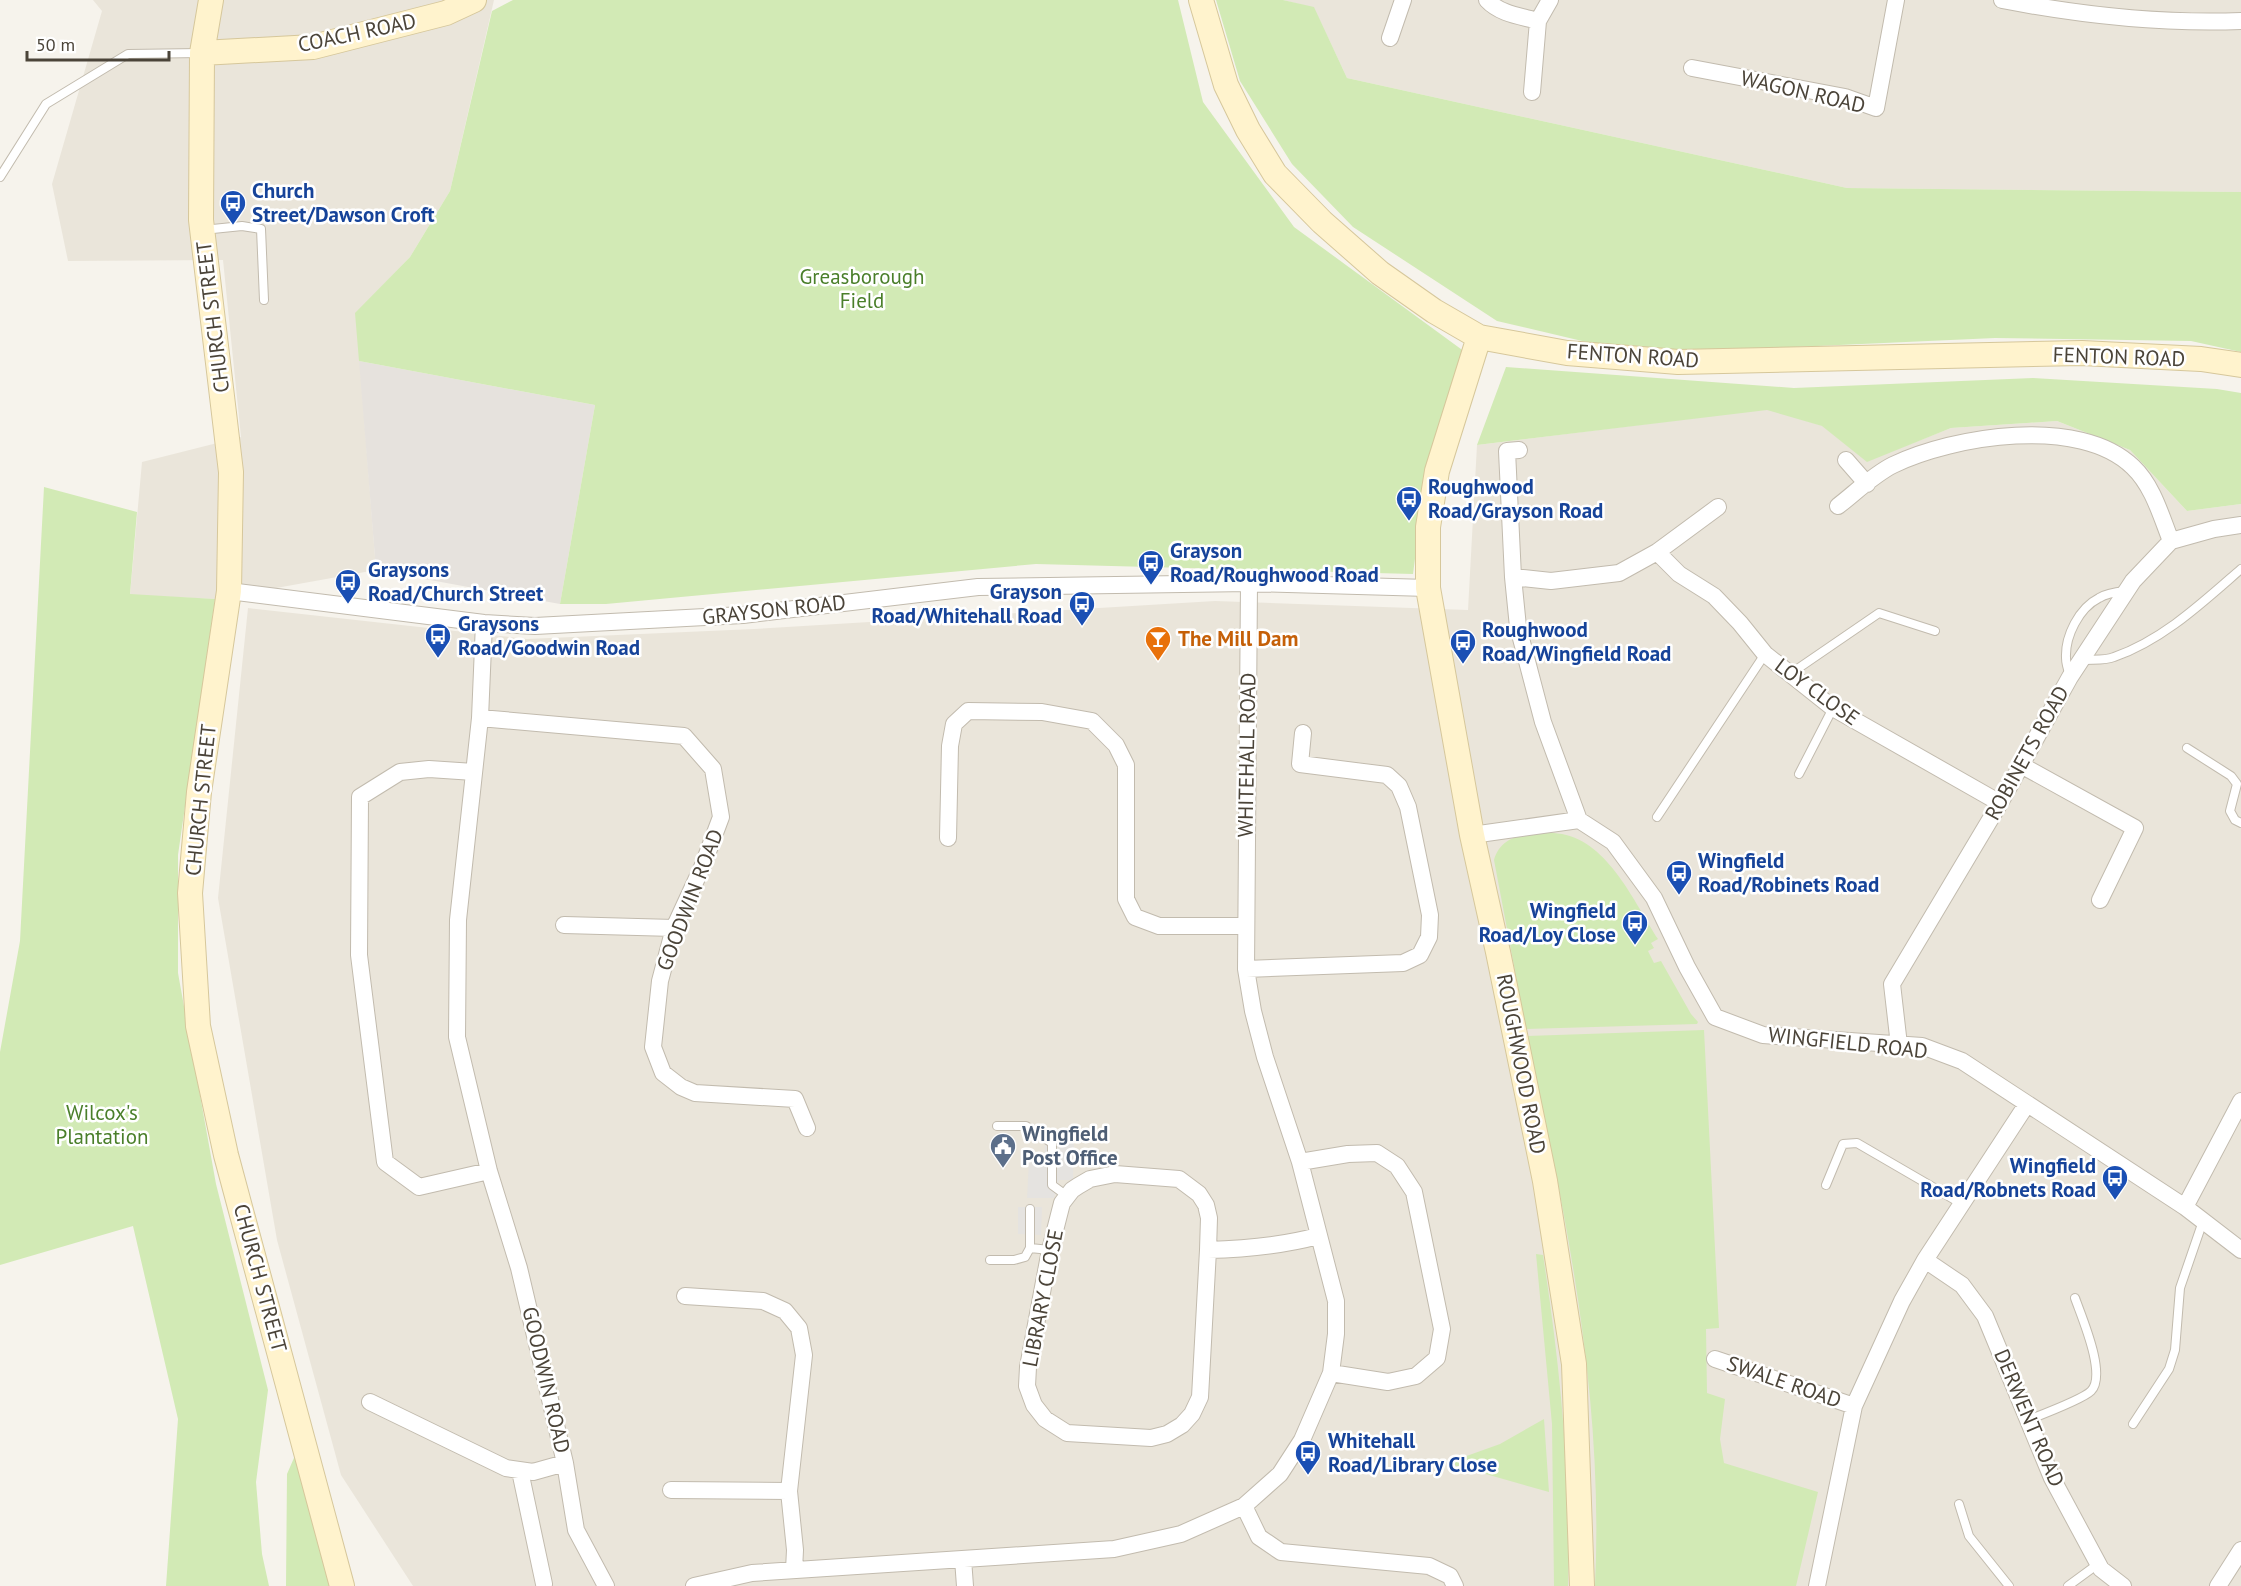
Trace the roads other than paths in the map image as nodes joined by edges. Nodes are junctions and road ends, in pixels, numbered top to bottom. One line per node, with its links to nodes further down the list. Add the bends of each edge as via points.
1 (211, 0): 12 (street, CHURCH STREET)
2 (474, 0): 12 (street, COACH ROAD, via 446,13 313,47)
3 (1201, 0): 18 (street, FENTON ROAD, via 1226,85 1275,174 1380,273)
4 (1403, 0): 11 (street)
5 (1487, 0): 9 (street, via 1509,13)
6 (1550, 0): 9 (street)
7 (1896, 0): 13 (street, WAGON ROAD, via 1876,108 1845,97)
8 (2002, 0): 10 (street, via 2133,18)
9 (1538, 21): 14 (street)
10 (2241, 21)
11 (1390, 38)
12 (202, 53): 15 (lane, via 129,54 46,104); 16 (street, CHURCH STREET)
13 (1692, 68)
14 (1532, 92)
15 (0, 177)
16 (202, 230): 17 (lane, via 242,226 261,229); 32 (street, CHURCH STREET, via 231,472)
17 (264, 300)
18 (1479, 337): 19 (street, FENTON ROAD, via 1567,353 1678,362 2082,353); 31 (street, ROUGHWOOD ROAD, via 1437,471 1428,527)
19 (2241, 364)
20 (1519, 450): 29 (street, via 1507,451)
21 (1846, 460): 22 (street)
22 (1867, 484): 23 (street); 26 (street, via 1891,466 1930,450 1986,438 2028,435 2072,439 2110,451 2134,468 2152,494)
23 (1838, 506)
24 (1718, 507): 27 (street)
25 (2241, 525): 26 (street)
26 (2171, 541): 33 (street, ROBINETS ROAD)
27 (1657, 552): 29 (street, via 1619,573 1551,581); 36 (street, LOY CLOSE, via 1679,574 1714,597)
28 (2241, 568): 37 (lane, via 2195,609 2152,639 2113,658)
29 (1513, 577): 49 (street, via 1518,627 1543,722)
30 (1249, 583): 31 (street, GRAYSON ROAD); 34 (street, GRAYSON ROAD, via 978,587 743,615 585,625); 55 (street, WHITEHALL ROAD)
31 (1428, 588): 51 (street, ROUGHWOOD ROAD)
32 (229, 591): 34 (street, GRAYSON ROAD); 97 (street, CHURCH STREET, via 199,792 190,893 198,1026 226,1155)
33 (2127, 591): 37 (street, ROBINETS ROAD); 39 (lane, via 2097,598 2078,617 2067,642)
34 (484, 623): 41 (street, GOODWIN ROAD)
35 (1935, 631): 38 (lane, via 1880,613)
36 (1765, 654): 38 (street, LOY CLOSE); 48 (lane)
37 (2081, 660): 39 (street, ROBINETS ROAD)
38 (1790, 675): 40 (street, LOY CLOSE)
39 (2070, 677): 44 (street, ROBINETS ROAD)
40 (1833, 708): 46 (lane); 47 (street, LOY CLOSE)
41 (480, 718): 45 (street, GOODWIN ROAD); 56 (street, GOODWIN ROAD, via 684,736 713,769 721,817 704,866)
42 (1303, 733): 57 (street, via 1300,764 1387,775 1399,786 1408,807 1430,915 1429,937 1420,954 1403,963)
43 (2187, 748): 50 (lane, via 2237,784 2230,811)
44 (2021, 765): 47 (street, ROBINETS ROAD); 53 (street, via 2135,828)
45 (474, 772): 64 (street, GOODWIN ROAD, via 458,920 457,1037); 64 (street, via 400,772 360,797 358,955 385,1162 419,1187)
46 (1799, 774)
47 (2000, 803): 58 (street, ROBINETS ROAD, via 1892,984)
48 (1657, 818)
49 (1579, 820): 51 (street); 58 (street, WINGFIELD ROAD, via 1612,842 1654,898 1715,1017 1763,1035)
50 (2241, 823)
51 (1472, 835): 102 (street, ROUGHWOOD ROAD, via 1545,1181 1574,1364)
52 (948, 838): 55 (street, via 952,735 954,724 968,711 1042,712 1092,721 1116,745 1126,765 1126,899 1135,917 1159,926)
53 (2100, 900)
54 (564, 925): 56 (street)
55 (1245, 926): 57 (street, WHITEHALL ROAD)
56 (674, 928): 62 (street, GOODWIN ROAD, via 660,981 653,1047 663,1073 695,1094 795,1099)
57 (1246, 969): 63 (street, WHITEHALL ROAD, via 1265,1057)
58 (1899, 1045): 60 (street, WINGFIELD ROAD, via 1922,1046 1962,1061)
59 (2241, 1101): 68 (street)
60 (2027, 1104): 67 (street); 68 (street, WINGFIELD ROAD)
61 (997, 1126): 66 (lane, via 1026,1126 1052,1143 1052,1185)
62 (807, 1128)
63 (1300, 1162): 71 (street, WHITEHALL ROAD); 81 (street, via 1377,1153 1397,1166 1414,1192 1442,1329 1437,1358 1416,1376 1388,1382)
64 (489, 1171): 86 (street, GOODWIN ROAD, via 519,1268)
65 (1826, 1185): 67 (lane, via 1843,1144 1857,1143)
66 (1067, 1196): 73 (street, LIBRARY CLOSE); 74 (street, LIBRARY CLOSE, via 1078,1186 1103,1175 1179,1179 1199,1194 1206,1205)
67 (1962, 1204): 77 (street)
68 (2185, 1207): 70 (street, WINGFIELD ROAD)
69 (1030, 1209): 72 (lane)
70 (2203, 1221): 75 (street, WINGFIELD ROAD); 85 (lane, via 2180,1288 2175,1350 2169,1369)
71 (1318, 1236): 74 (street, via 1260,1248); 81 (street, WHITEHALL ROAD, via 1336,1301)
72 (1030, 1248): 73 (lane); 76 (lane, via 1025,1257)
73 (1050, 1250): 74 (street, LIBRARY CLOSE, via 1028,1367 1027,1386 1034,1406 1045,1419 1067,1432 1151,1438 1182,1425 1200,1397)
74 (1208, 1250)
75 (2241, 1250)
76 (990, 1260)
77 (1924, 1260): 83 (street); 84 (street, DERWENT ROAD, via 1962,1285 1985,1316)
78 (684, 1296): 89 (street, via 763,1302 785,1311 799,1328 804,1355)
79 (2075, 1299): 84 (lane, via 2097,1368 2097,1382 2091,1392)
80 (1715, 1359): 83 (street, SWALE ROAD)
81 (1331, 1373): 91 (street, WHITEHALL ROAD, via 1302,1440 1280,1474)
82 (370, 1402): 87 (street, via 506,1468)
83 (1854, 1406): 103 (street)
84 (2028, 1420): 94 (street, DERWENT ROAD, via 2052,1478)
85 (2133, 1424)
86 (565, 1463): 87 (street, via 533,1472); 98 (street, GOODWIN ROAD, via 576,1530)
87 (520, 1471): 96 (street)
88 (671, 1490): 89 (street)
89 (789, 1491): 95 (street)
90 (1959, 1504): 104 (lane, via 1969,1536)
91 (1244, 1506): 93 (street, WHITEHALL ROAD, via 1181,1534 1114,1549); 101 (street, via 1259,1537 1281,1552 1429,1566 1450,1576)
92 (2241, 1550): 107 (street)
93 (963, 1559): 95 (street, WHITEHALL ROAD); 100 (street)
94 (2098, 1564): 105 (lane); 106 (street, DERWENT ROAD)
95 (794, 1570): 99 (street, WHITEHALL ROAD, via 752,1573)
96 (544, 1584)
97 (342, 1586)
98 (606, 1586)
99 (694, 1586)
100 (965, 1586)
101 (1455, 1586)
102 (1582, 1586)
103 (1817, 1586)
104 (2009, 1586)
105 (2068, 1586)
106 (2122, 1586)
107 (2218, 1586)

